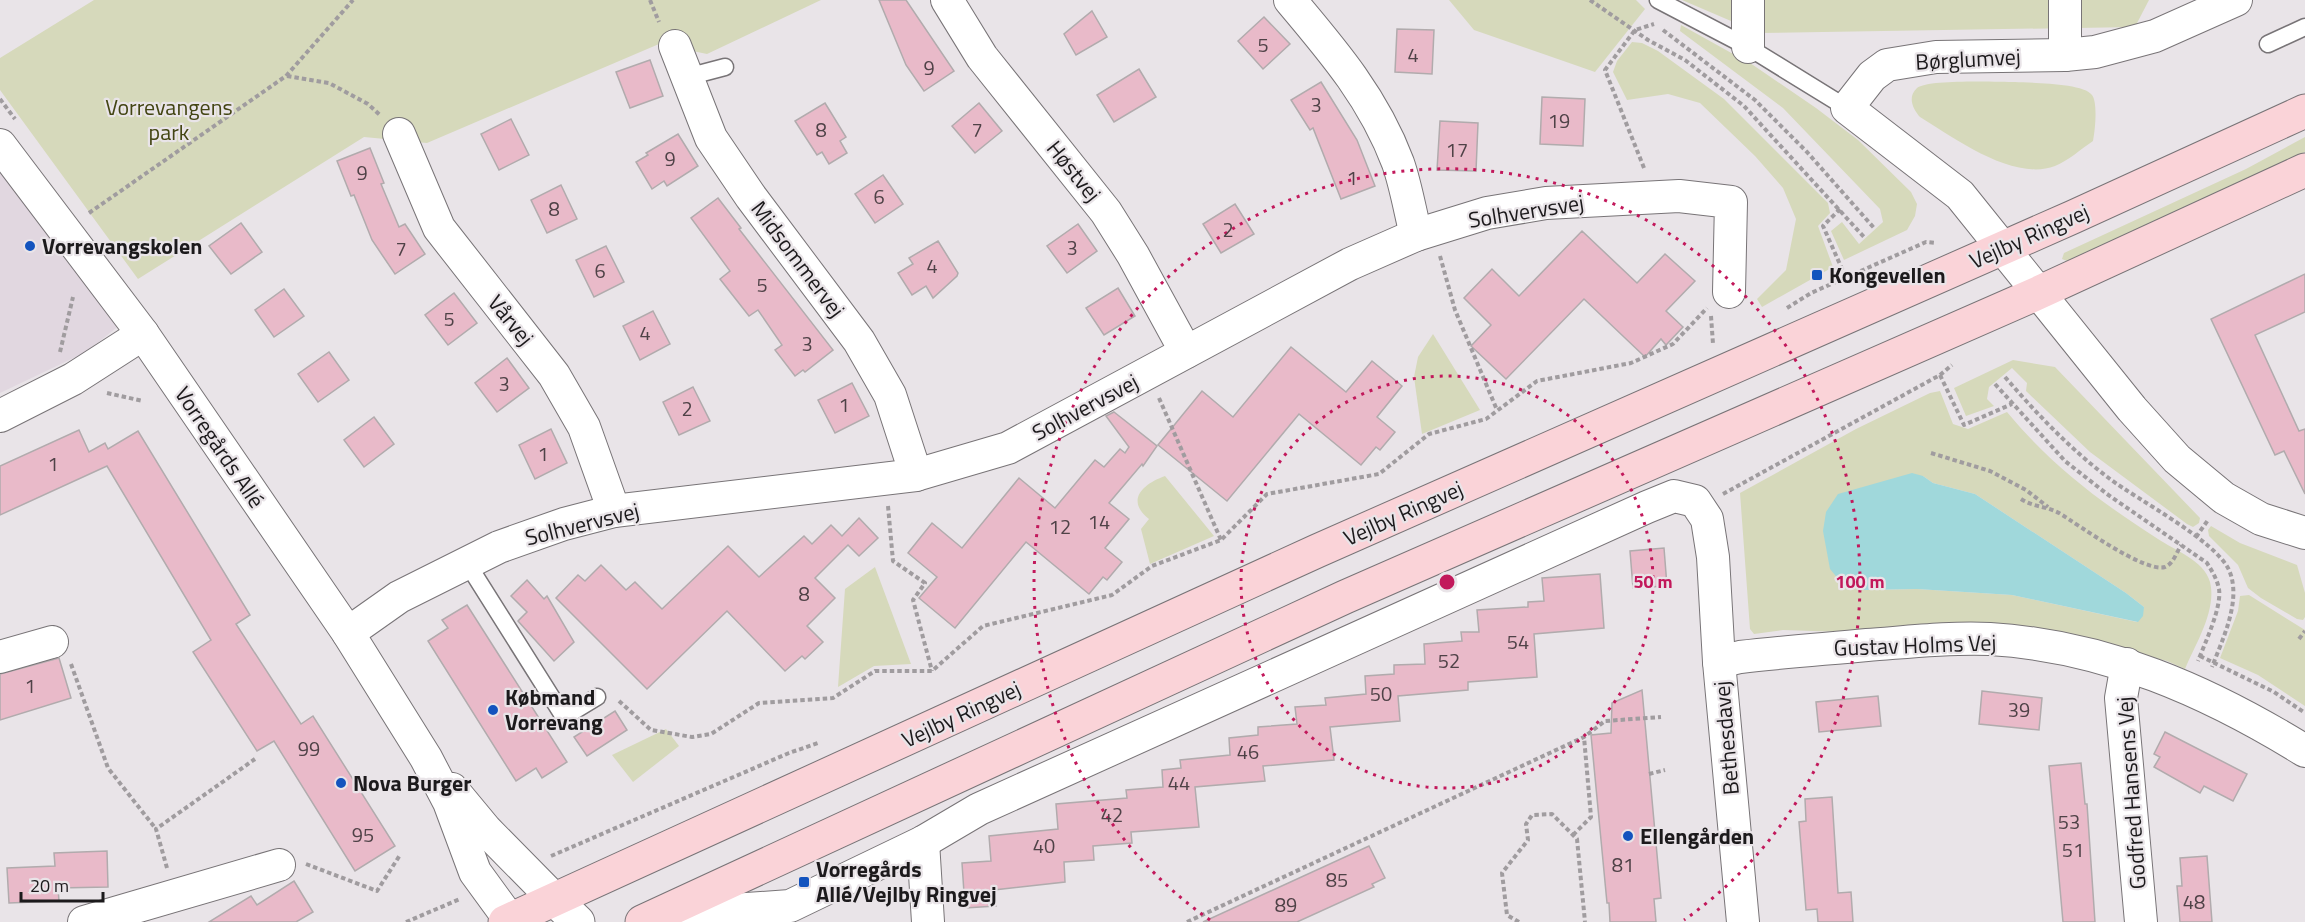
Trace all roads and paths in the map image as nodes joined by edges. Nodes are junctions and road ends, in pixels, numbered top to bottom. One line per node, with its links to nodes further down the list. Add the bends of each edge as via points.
1 (353, 0): 16 (path)
2 (947, 0): 34 (street, Høstvej, via 982,57 1106,212)
3 (1290, 0): 27 (street, via 1343,63 1378,117)
4 (1590, 0): 10 (path)
5 (1658, 0): 13 (lane)
6 (1748, 0): 13 (street)
7 (2065, 0): 14 (street)
8 (2236, 0): 14 (street, Børglumvej, via 2155,36)
9 (2305, 27): 11 (lane)
10 (1635, 30): 23 (path, via 1605,70 1643,165); 24 (path, via 1684,60 1744,106); 26 (path, via 1655,24 1755,100)
11 (2268, 44)
12 (675, 46): 17 (street, Midsommervej)
13 (1748, 46): 18 (lane)
14 (2065, 55): 18 (street, Børglumvej, via 1936,57 1887,65 1872,76)
15 (725, 67): 17 (lane)
16 (286, 76): 20 (path, via 329,83 368,104); 25 (path)
17 (687, 76): 45 (street, Midsommervej, via 711,138 859,341 890,395)
18 (1847, 108): 29 (street, via 1960,195)
19 (2305, 111): 29 (main road, Vejlby Ringvej)
20 (399, 134): 50 (street, Vårvej, via 439,228 554,375 584,427)
21 (0, 145): 33 (street, Vorregårds Allé)
22 (2305, 170): 32 (main road)
23 (1649, 197): 27 (street, Solhvervsvej, via 1546,203 1487,213); 31 (street, Solhvervsvej, via 1731,202)
24 (1840, 209): 28 (path); 30 (path, via 1823,226)
25 (88, 213)
26 (1874, 228)
27 (1424, 232): 34 (street, Solhvervsvej, via 1350,264); 42 (path)
28 (1864, 237)
29 (2002, 248): 32 (street); 37 (main road, Vejlby Ringvej)
30 (1846, 278)
31 (1729, 292)
32 (2038, 292): 51 (street, via 2177,459 2224,498 2261,519); 82 (main road, via 1346,597)
33 (143, 334): 43 (street, via 73,379); 56 (street, Vorregårds Allé)
34 (1186, 352): 36 (street, Solhvervsvej)
35 (1958, 360): 38 (path)
36 (1148, 373): 45 (street, Solhvervsvej, via 1008,448); 52 (path)
37 (1715, 375): 42 (path, via 1711,304 1673,344 1631,363 1537,381); 81 (main road, Vejlby Ringvej, via 1317,551)
38 (1940, 375): 41 (path, via 1964,425); 48 (path)
39 (2005, 377): 62 (path, via 2028,404 2110,480 2222,559 2229,571 2233,599)
40 (1995, 384): 41 (path)
41 (2012, 404): 53 (path, via 2065,461)
42 (1497, 410): 52 (path, via 1486,419 1429,434 1378,474 1267,494)
43 (0, 416)
44 (1931, 453): 49 (path, via 1990,471)
45 (916, 475): 46 (street, Solhvervsvej)
46 (885, 478): 50 (street, Solhvervsvej); 64 (path, via 893,561 925,583 913,600)
47 (2021, 499): 49 (path, via 2029,505)
48 (1700, 508): 61 (street, via 1707,519 1713,556); 77 (street, via 1695,501 1674,496 1647,507 979,809)
49 (2052, 509): 53 (path, via 2152,567 2170,564)
50 (614, 511): 54 (street, Solhvervsvej, via 564,524)
51 (2304, 534)
52 (1221, 540): 64 (path, via 1152,566 1112,595 983,626)
53 (2181, 545): 59 (path, via 2207,563 2219,591 2218,606)
54 (467, 563): 56 (street, Solhvervsvej, via 399,597); 66 (lane, via 564,717)
55 (2305, 631): 57 (path)
56 (348, 633): 71 (street, Vorregårds Allé)
57 (2299, 639)
58 (52, 642): 60 (street); 75 (path, via 66,651 108,768)
59 (2200, 656): 62 (path); 65 (path)
60 (0, 657)
61 (1719, 662): 63 (street, Gustav Holms Vej, via 1746,656 1906,642 1989,639 2051,646); 89 (street, Bethesdavej)
62 (2214, 662): 65 (path); 67 (path, via 2274,692)
63 (2127, 664): 65 (street, Gustav Holms Vej); 90 (street, Godfred Hansens Vej, via 2121,698)
64 (932, 671): 66 (path, via 875,671 833,698 759,703 711,734 692,737 651,730 621,702)
65 (2195, 691): 70 (street, Gustav Holms Vej, via 2268,728)
66 (597, 697)
67 (2305, 713)
68 (1661, 717): 69 (path, via 1605,721)
69 (1584, 737): 76 (path, via 1591,817); 86 (path)
70 (2305, 752)
71 (426, 758): 81 (street, Vorregårds Allé, via 486,830); 83 (street, Vorregårds Allé, via 449,802 470,864)
72 (255, 759): 75 (path)
73 (1665, 770): 74 (path)
74 (1649, 774)
75 (156, 829): 80 (path)
76 (1574, 835): 87 (path, via 1552,814 1532,815 1526,824 1528,840 1502,873 1507,915); 88 (path)
77 (923, 842): 82 (street, via 790,906); 85 (street)
78 (400, 855): 79 (path, via 377,891 308,864)
79 (279, 865): 80 (street)
80 (175, 896): 84 (street)
81 (566, 911): 83 (main road, Vejlby Ringvej)
82 (649, 919)
83 (509, 921)
84 (84, 922)
85 (928, 922)
86 (1187, 922)
87 (1519, 922)
88 (1585, 922)
89 (1743, 922)
90 (2141, 922)

